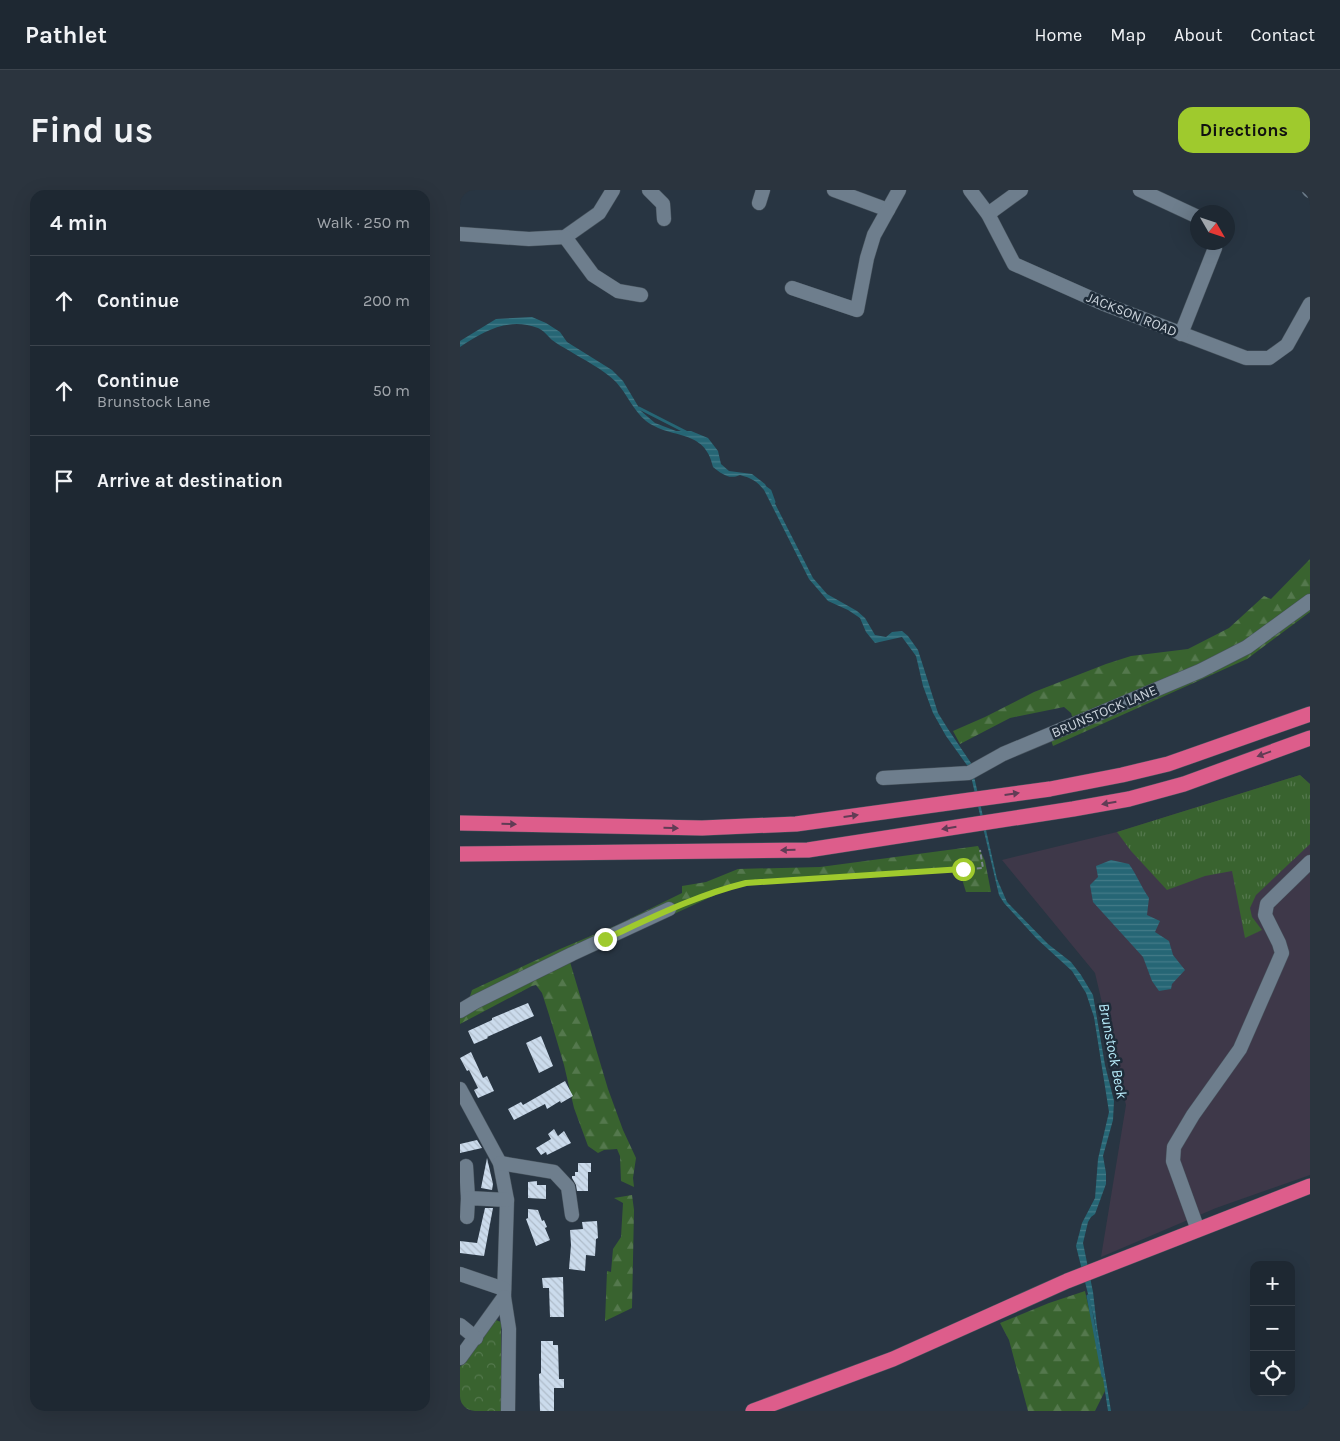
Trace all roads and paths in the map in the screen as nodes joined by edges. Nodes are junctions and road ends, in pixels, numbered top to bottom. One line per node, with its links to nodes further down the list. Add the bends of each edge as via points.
1 (612, 190): 13 (street, via 599,213)
2 (649, 190): 11 (street, via 662,204)
3 (834, 190): 8 (street)
4 (899, 190): 8 (street)
5 (970, 190): 10 (street, JACKSON ROAD)
6 (1021, 190): 10 (street)
7 (1140, 190): 9 (street)
8 (888, 210): 15 (street, via 866,258 857,310)
9 (1190, 213)
10 (988, 214): 18 (street, JACKSON ROAD, via 1014,264)
11 (664, 219)
12 (460, 234): 13 (street, via 528,239)
13 (565, 237): 16 (street, via 593,275 618,290)
14 (1214, 250): 18 (street)
15 (792, 288)
16 (640, 295)
17 (1310, 304): 18 (street, JACKSON ROAD, via 1287,346 1269,358 1246,358)
18 (1181, 334)
19 (1310, 601): 22 (street, BRUNSTOCK LANE, via 1247,647 1200,671 1003,754 975,769)
20 (1310, 714): 23 (highway, one-way to 20, via 702,828 796,824 1122,776 1168,764)
21 (1310, 738): 25 (highway, one-way to 25, via 1184,784 1129,799 808,850)
22 (883, 778)
23 (460, 824)
24 (980, 850): 27 (path, via 983,868 746,883)
25 (460, 854)
26 (1310, 862): 37 (street, via 1266,904 1265,915 1282,953 1240,1049 1174,1147 1173,1161)
27 (669, 909): 28 (street)
28 (460, 1011)
29 (460, 1089): 30 (street)
30 (500, 1163): 34 (street); 35 (street, via 554,1172 568,1187)
31 (466, 1166): 33 (street)
32 (1310, 1186): 37 (highway)
33 (468, 1198): 34 (street); 36 (street)
34 (507, 1200): 39 (street)
35 (572, 1215)
36 (466, 1218)
37 (1198, 1230): 44 (highway, via 1067,1281 893,1359)
38 (460, 1274): 39 (street)
39 (504, 1293): 41 (street); 43 (street, via 509,1329)
40 (460, 1325): 41 (street)
41 (476, 1338): 42 (street)
42 (460, 1358)
43 (508, 1411)
44 (753, 1411)

